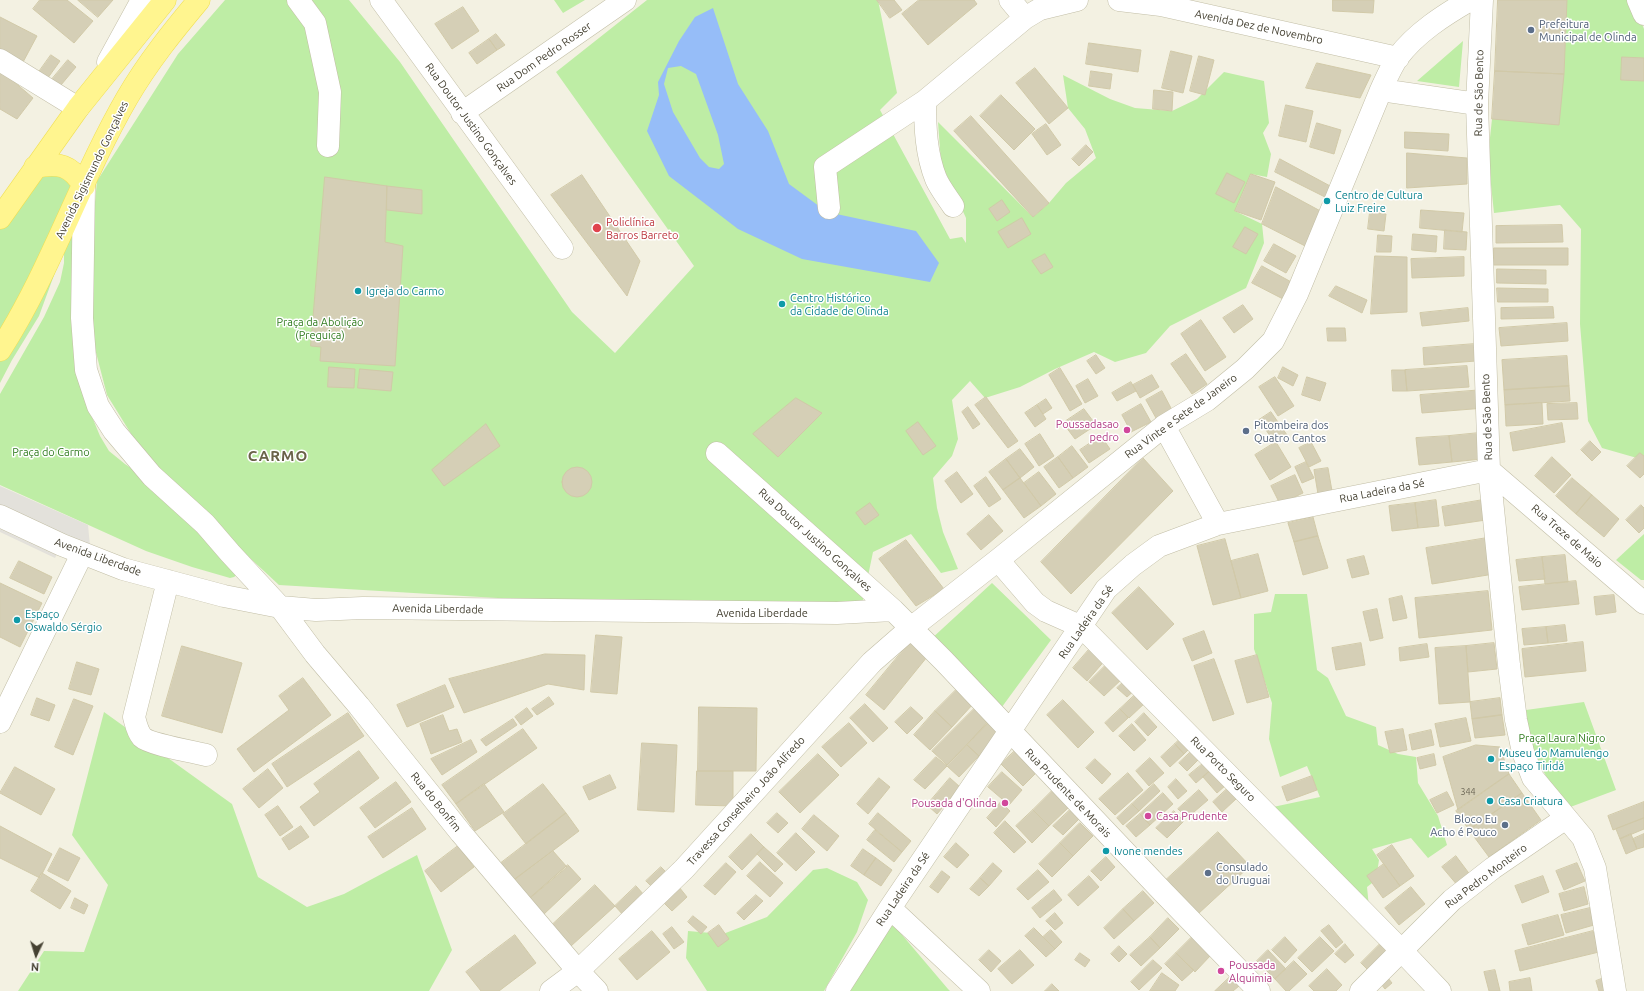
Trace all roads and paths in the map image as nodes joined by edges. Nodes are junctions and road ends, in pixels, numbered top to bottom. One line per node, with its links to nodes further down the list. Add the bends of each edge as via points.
1 (142, 0): 17 (street)
2 (165, 0): 17 (main road)
3 (200, 0): 25 (main road, Avenida Sigismundo Gonçalves, via 163,43 127,98)
4 (298, 0): 23 (street, via 315,23 330,92)
5 (381, 0): 22 (street, Rua Doutor Justino Gonçalves)
6 (625, 0): 22 (street, Rua Dom Pedro Rosser)
7 (1010, 0): 14 (street)
8 (1077, 0): 14 (street, via 1040,9)
9 (1119, 0): 15 (street, Avenida Dez de Novembro, via 1162,5)
10 (1470, 0): 15 (street, Rua Vinte e Sete de Janeiro, via 1419,35)
11 (1482, 0): 20 (street, Rua de São Bento)
12 (1638, 0): 13 (street)
13 (1644, 14)
14 (1025, 18): 19 (street)
15 (1398, 58): 18 (street, Rua Vinte e Sete de Janeiro)
16 (0, 60): 21 (street)
17 (94, 88): 21 (main road)
18 (1381, 90): 20 (street); 31 (street, Rua Vinte e Sete de Janeiro, via 1298,294 1273,341 1245,369 1207,400)
19 (925, 101): 26 (street, via 928,151 936,179); 27 (street, via 825,167)
20 (1476, 104): 33 (street, Rua de São Bento)
21 (78, 108): 24 (main road)
22 (462, 113): 29 (street, Rua Doutor Justino Gonçalves)
23 (328, 146)
24 (35, 167): 25 (main road, via 47,164 71,170); 28 (main road)
25 (84, 186): 30 (main road, Avenida Sigismundo Gonçalves, via 29,300); 40 (street, via 82,318 86,370 98,406 114,431 152,476 205,524)
26 (953, 206)
27 (829, 208)
28 (0, 218)
29 (562, 248)
30 (0, 350)
31 (1164, 426): 35 (street); 37 (street, Rua Vinte e Sete de Janeiro)
32 (717, 454): 41 (street, Rua Doutor Justino Gonçalves)
33 (1489, 470): 35 (street, Rua Ladeira da Sé); 39 (street, Rua Treze de Maio); 47 (street, Rua de São Bento, via 1509,665 1523,752 1534,778)
34 (0, 516): 36 (street, Avenida Liberdade)
35 (1218, 524): 42 (street, Rua Ladeira da Sé, via 1159,546 1133,565 1106,589)
36 (82, 554): 38 (street, Avenida Liberdade, via 123,569); 44 (street)
37 (998, 560): 42 (street, Rua Porto Seguro, via 1035,603 1046,611); 43 (street, Rua Vinte e Sete de Janeiro)
38 (168, 580): 40 (street, Avenida Liberdade, via 224,596); 46 (street, via 134,717 136,728 143,738 153,742)
39 (1644, 603)
40 (280, 607): 41 (street, Avenida Liberdade, via 316,610 363,608 830,613); 50 (street, Rua do Bonfim, via 315,654 461,833)
41 (893, 610): 43 (street, Rua Doutor Justino Gonçalves)
42 (1082, 627): 45 (street, Rua Ladeira da Sé); 49 (street, Rua Porto Seguro)
43 (911, 628): 45 (street, Rua Prudente de Morais); 50 (street, Travessa Conselheiro João Alfredo, via 872,662 684,869)
44 (0, 722)
45 (1010, 732): 48 (street, Rua Ladeira da Sé); 55 (street, Rua Prudente de Morais)
46 (206, 755)
47 (1566, 818): 49 (street, Rua Pedro Monteiro, via 1493,868 1452,900); 58 (street, Rua de São Bento, via 1583,838 1595,868)
48 (890, 908): 53 (street, Rua Ladeira da Sé); 54 (street)
49 (1402, 951): 56 (street, Rua Pedro Monteiro); 57 (street, Rua Porto Seguro)
50 (578, 971): 51 (street, Travessa Conselheiro João Alfredo); 52 (street, Rua do Bonfim)
51 (551, 991)
52 (597, 991)
53 (837, 991)
54 (979, 991)
55 (1259, 991)
56 (1360, 991)
57 (1440, 991)
58 (1615, 991)

